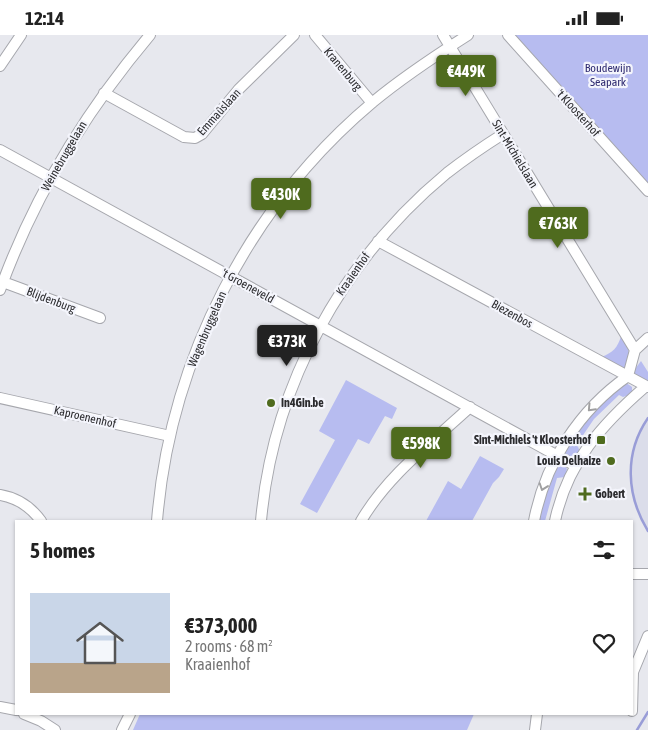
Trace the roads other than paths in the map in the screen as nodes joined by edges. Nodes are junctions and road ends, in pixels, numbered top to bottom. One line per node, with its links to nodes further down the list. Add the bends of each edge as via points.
1 (21, 35): 9 (street)
2 (150, 35): 10 (street, Weinebruggelaan)
3 (294, 35): 10 (street, Emmaüslaan, via 244,83 203,133 195,138 184,137)
4 (315, 35): 11 (street, Kranenburg)
5 (443, 35): 8 (street, Sint-Michielslaan)
6 (468, 35): 8 (street)
7 (508, 35): 15 (street, 't Kloosterhof)
8 (450, 47): 11 (street, Wagenbruggelaan); 12 (street, Sint-Michielslaan)
9 (0, 66)
10 (104, 93): 14 (street, Weinebruggelaan)
11 (372, 103): 17 (street, Wagenbruggelaan, via 294,182)
12 (503, 134): 16 (street, Kraaienhof, via 437,182); 22 (street, Sint-Michielslaan)
13 (0, 150): 14 (street, 't Groeneveld)
14 (50, 177): 17 (street, 't Groeneveld); 18 (street, Weinebruggelaan)
15 (648, 191)
16 (378, 241): 20 (street, Kraaienhof); 23 (street, Biezenbos)
17 (230, 276): 20 (street, 't Groeneveld); 27 (street, Wagenbruggelaan, via 201,336)
18 (2, 286): 19 (street, Blijdenburg)
19 (100, 318)
20 (320, 325): 26 (street, 't Groeneveld); 33 (street, Kraaienhof, via 295,380 281,423)
21 (648, 338): 22 (street)
22 (635, 350): 23 (street)
23 (628, 376): 24 (street, Biezenbos); 28 (street, one-way to 28, via 586,413)
24 (647, 386): 29 (street, via 606,423)
25 (0, 397): 27 (street, Kaproenenhof)
26 (470, 407): 28 (street, 't Groeneveld); 34 (street, via 392,479)
27 (170, 436): 32 (street, Wagenbruggelaan)
28 (557, 455): 29 (street, 't Groeneveld); 35 (street, one-way to 35, via 542,489)
29 (576, 466): 36 (street)
30 (0, 495): 31 (street, via 22,503)
31 (40, 520)
32 (157, 520)
33 (261, 520)
34 (362, 520)
35 (534, 520)
36 (555, 520)
37 (633, 574): 38 (street)
38 (648, 574)
39 (648, 636): 40 (street)
40 (633, 672)
41 (0, 707): 42 (street)
42 (15, 710)
43 (26, 715): 46 (street)
44 (130, 715): 47 (street)
45 (537, 715): 48 (street)
46 (55, 730)
47 (122, 730)
48 (535, 730)

